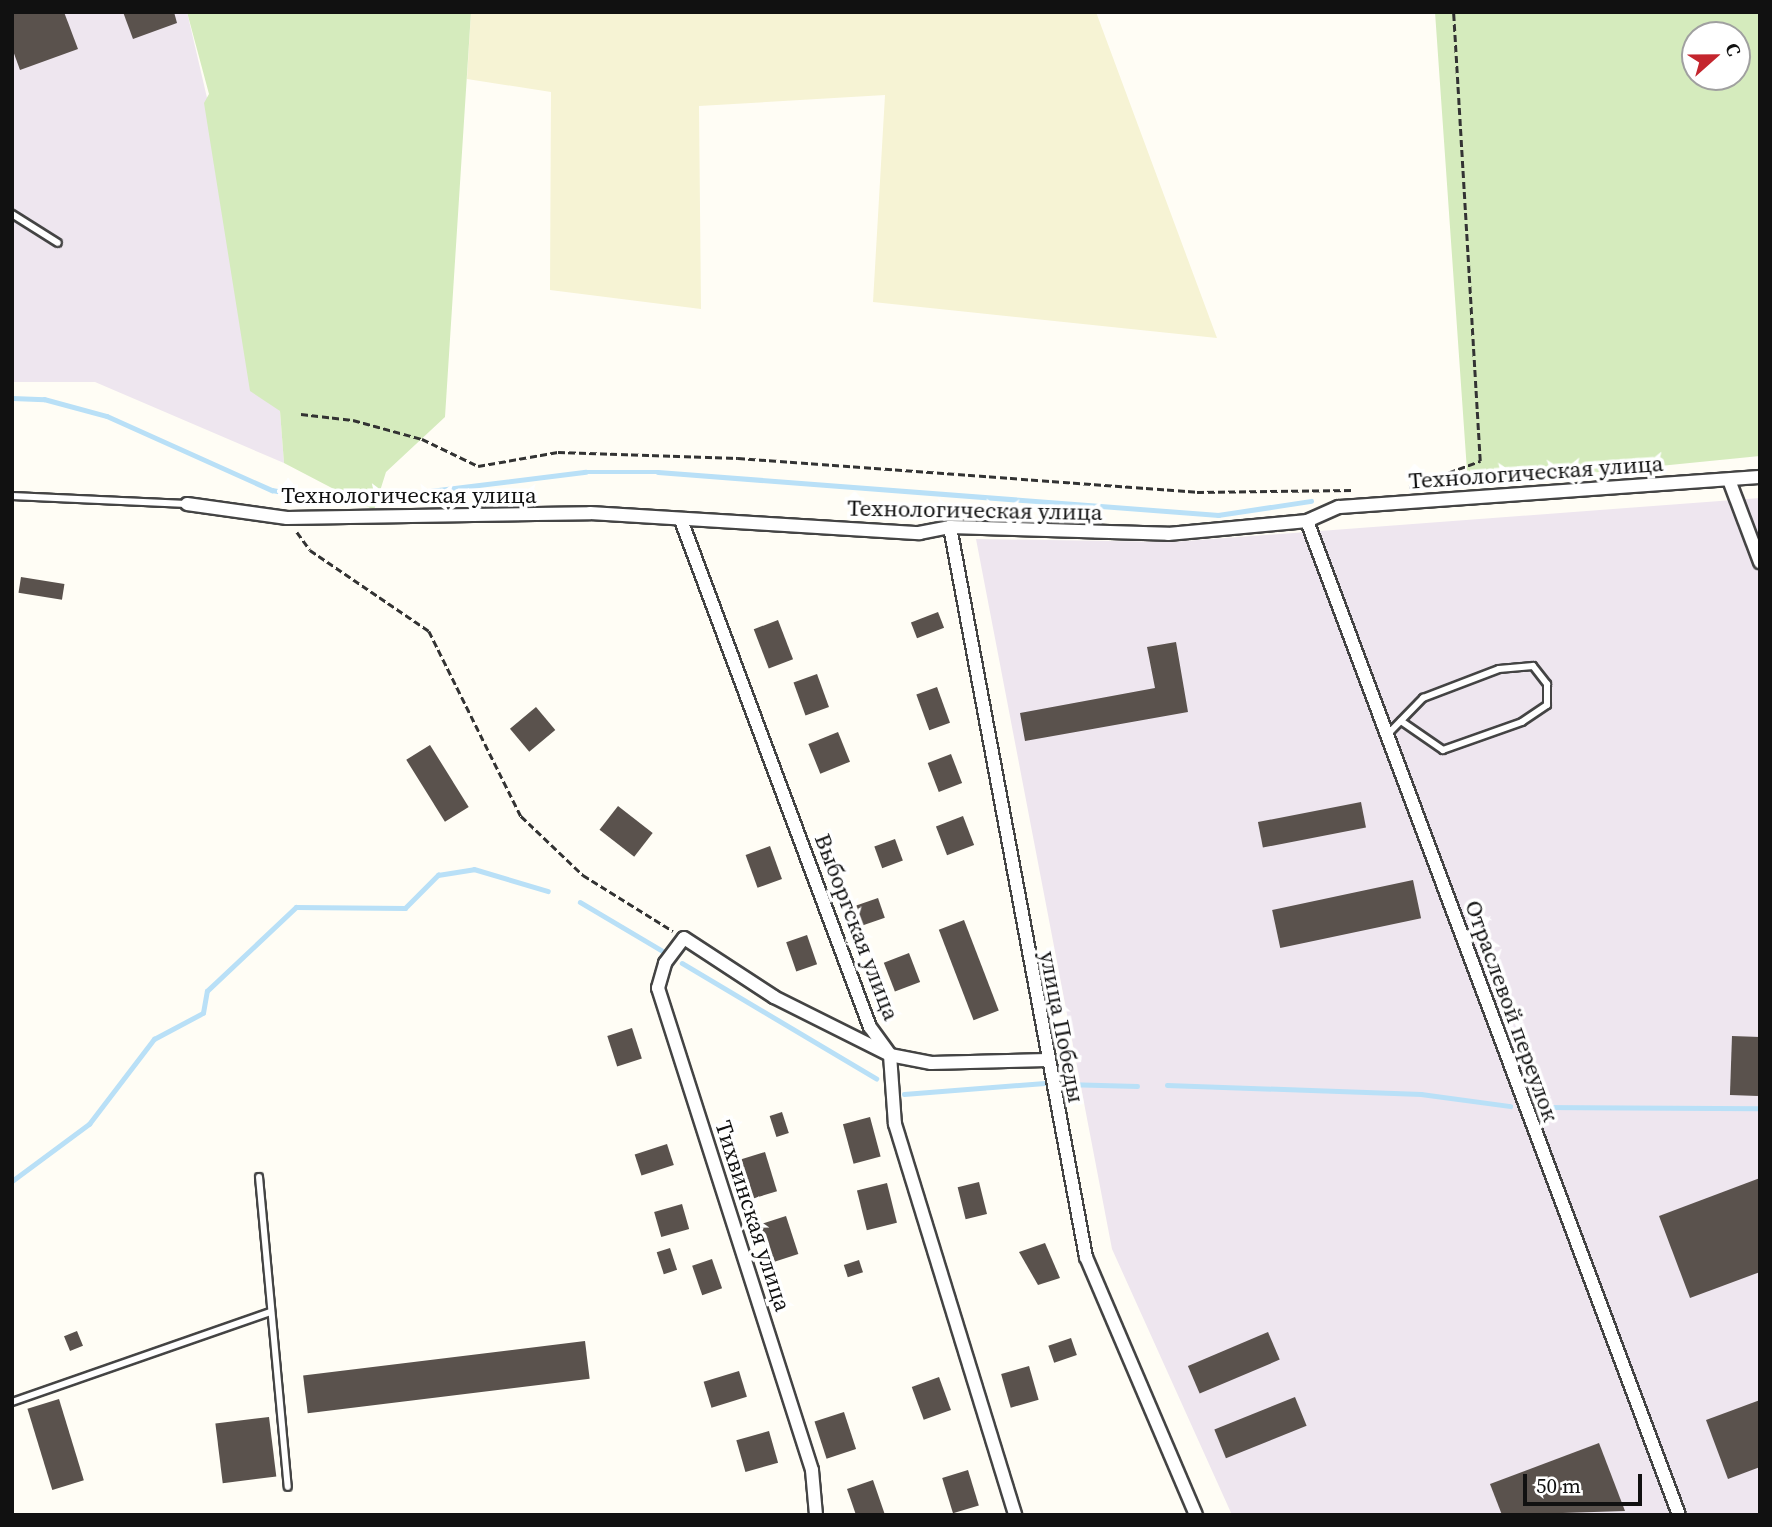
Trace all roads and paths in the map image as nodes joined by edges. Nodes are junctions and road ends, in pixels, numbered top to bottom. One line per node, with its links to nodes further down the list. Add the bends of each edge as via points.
1 (1452, 12): 8 (path, via 1480,461)
2 (12, 214): 3 (lane)
3 (58, 243)
4 (301, 414): 7 (path, via 353,420 422,439 478,466 558,452 763,460 1197,492)
5 (1760, 477): 6 (street, Технологическая улица)
6 (1729, 480): 13 (street, Технологическая улица, via 1339,507); 15 (street)
7 (1363, 490)
8 (1402, 490)
9 (12, 496): 10 (lane)
10 (187, 504): 11 (street, Технологическая улица)
11 (287, 518): 12 (street, Технологическая улица, via 590,513); 18 (path, via 310,550 429,631 521,816 583,875)
12 (681, 520): 14 (street, Технологическая улица, via 919,533); 19 (street, Выборгская улица, via 870,1027)
13 (1307, 521): 14 (street, Технологическая улица, via 1168,534); 17 (street, Отраслевой переулок)
14 (950, 527): 20 (street, улица Победы)
15 (1760, 562)
16 (1401, 721): 16 (lane, via 1443,750 1522,722 1547,705 1547,684 1533,666 1499,669 1423,698); 17 (lane)
17 (1387, 736): 28 (street, Отраслевой переулок)
18 (684, 937): 19 (street, via 774,997); 25 (street, Тихвинская улица, via 665,963 658,988 812,1470)
19 (890, 1055): 20 (street, via 931,1063); 26 (street, Выборгская улица, via 895,1125)
20 (1047, 1060): 27 (street, улица Победы, via 1086,1257)
21 (260, 1177): 22 (lane)
22 (271, 1312): 23 (lane); 24 (lane)
23 (12, 1402)
24 (288, 1487)
25 (816, 1515)
26 (1015, 1515)
27 (1196, 1515)
28 (1679, 1515)

